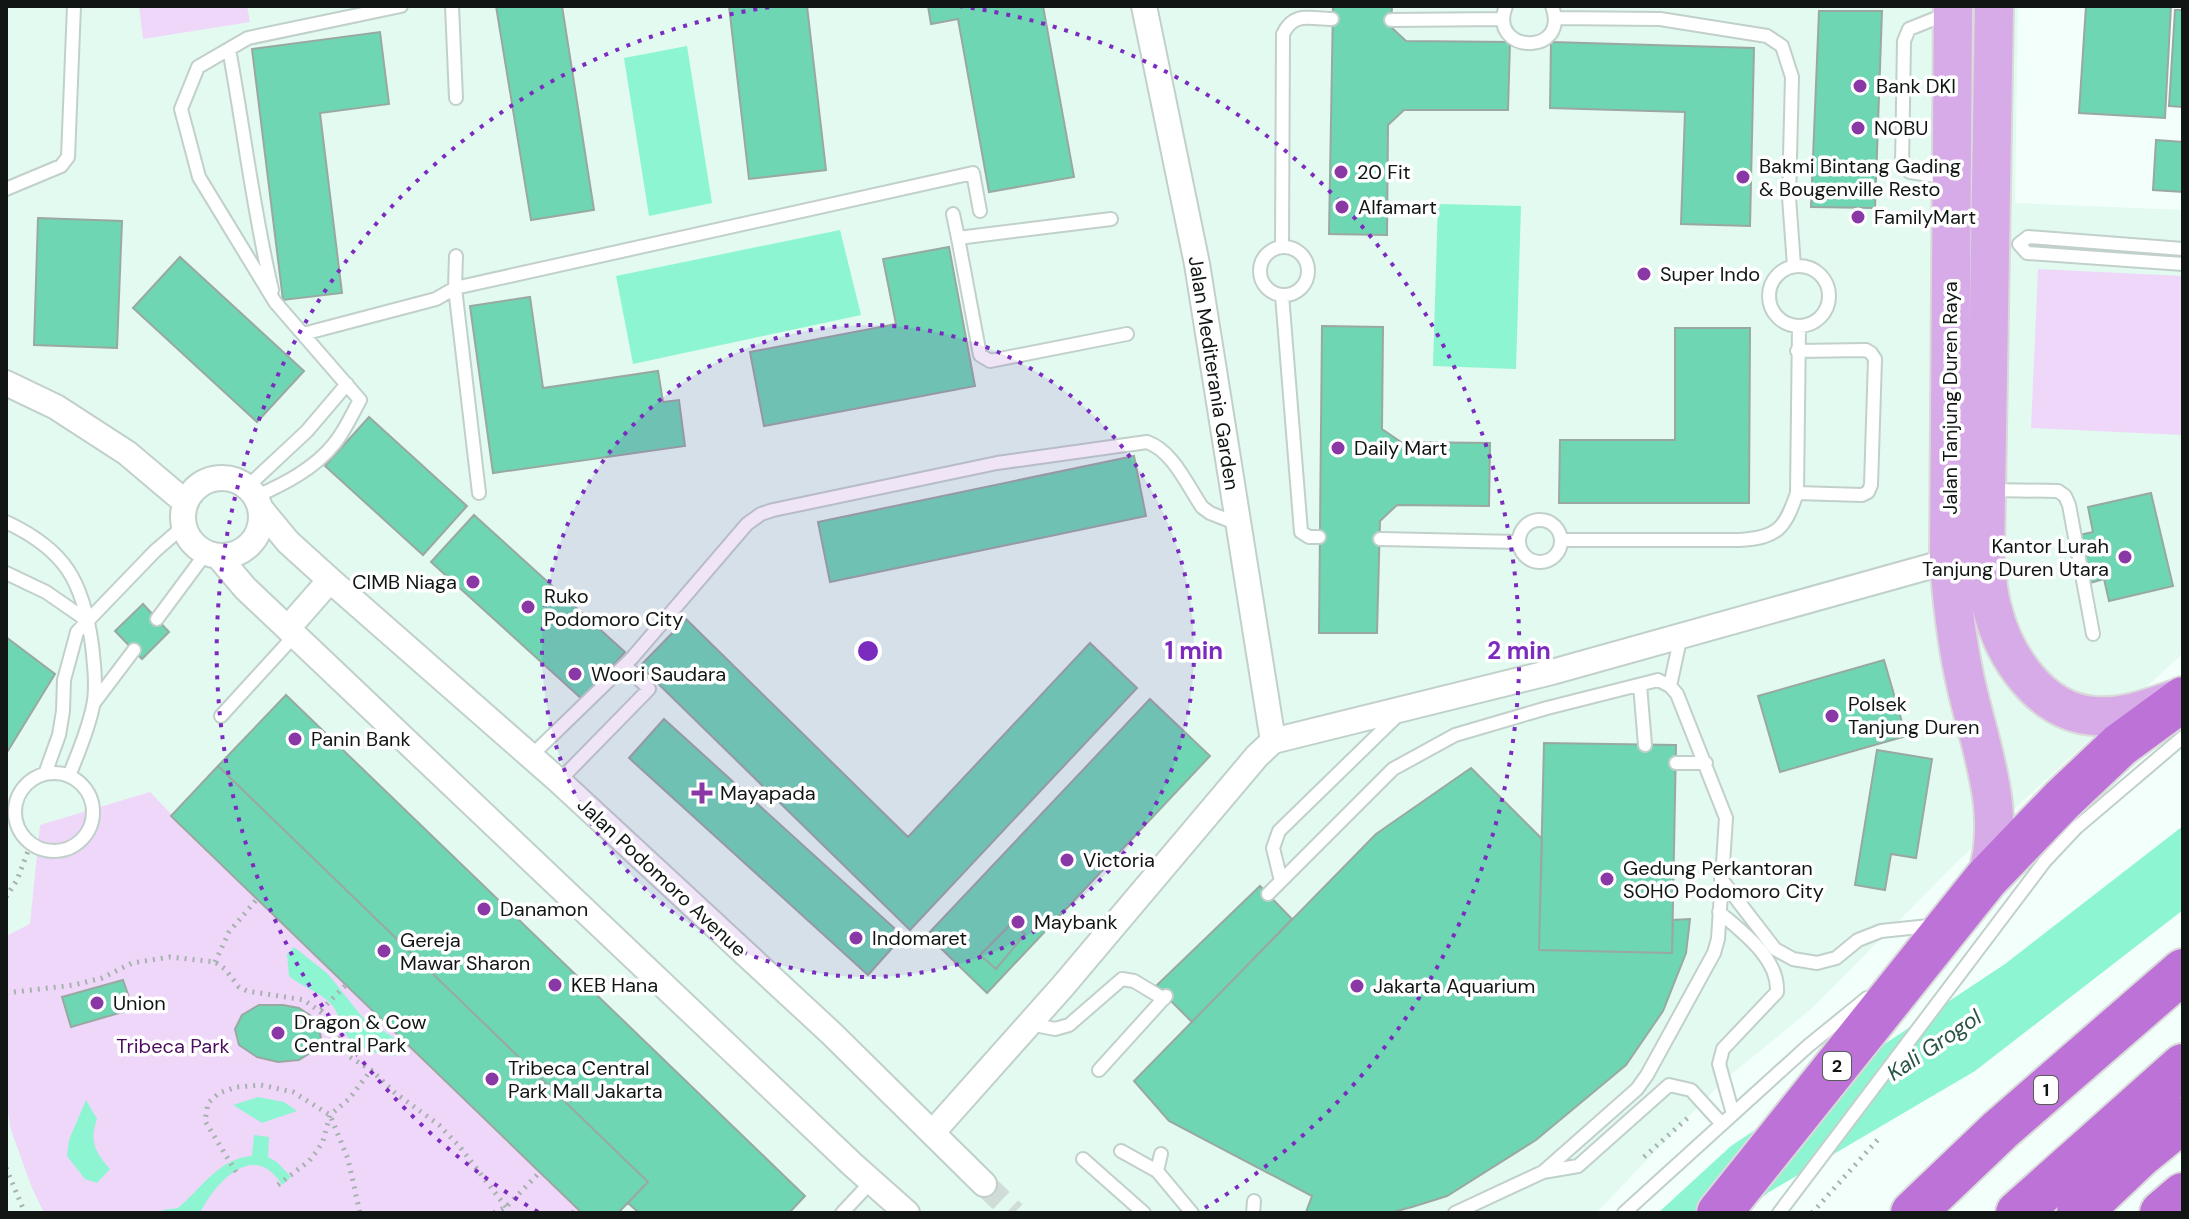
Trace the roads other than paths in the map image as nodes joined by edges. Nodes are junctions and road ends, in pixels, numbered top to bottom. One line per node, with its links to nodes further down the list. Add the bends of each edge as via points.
1 (74, 6): 12 (lane, via 68,157 61,166)
2 (401, 6): 10 (lane, via 248,38)
3 (452, 6): 11 (lane)
4 (1144, 6): 38 (street, Jalan Mediterania Garden, via 1197,264)
5 (1973, 10): 17 (main road, Jalan Tanjung Duren Raya); 44 (main road, Jalan Tanjung Duren Raya, via 1951,178)
6 (1554, 12): 7 (lane, via 1549,35 1534,44 1517,41 1505,28); 22 (lane, via 1660,19 1767,36 1782,46 1792,77 1789,197)
7 (1505, 13): 9 (lane)
8 (1332, 19): 18 (lane, via 1295,18 1283,34)
9 (1391, 20)
10 (229, 49): 25 (lane, via 255,219); 25 (lane, via 198,67 181,109 199,177)
11 (456, 98)
12 (6, 189)
13 (980, 211): 23 (lane, via 973,173)
14 (953, 214): 16 (lane)
15 (1111, 219): 16 (lane)
16 (958, 238): 28 (lane, via 984,359)
17 (2004, 244): 19 (lane, via 2028,237); 21 (lane, via 2027,253); 32 (main road, Jalan Tanjung Duren Raya)
18 (1282, 246): 24 (lane, via 1263,259 1260,274 1267,288); 24 (lane, via 1303,254 1309,269 1298,291)
19 (2183, 249)
20 (456, 256): 23 (lane)
21 (2183, 264)
22 (1794, 266): 26 (lane, via 1778,274 1769,291 1773,311); 26 (lane, via 1813,269 1829,291 1818,319)
23 (455, 288): 27 (lane, via 436,299); 33 (lane)
24 (1282, 295): 39 (lane, via 1301,532)
25 (275, 302): 27 (lane)
26 (1799, 326): 29 (lane)
27 (303, 334): 31 (lane)
28 (1127, 334)
29 (1797, 351): 34 (lane); 34 (lane, via 1866,350 1875,359 1868,492)
30 (6, 383): 36 (street, via 56,407 127,453)
31 (347, 384): 35 (lane); 35 (lane, via 360,400 335,443 305,471)
32 (1986, 489): 44 (main road, Jalan Tanjung Duren Raya); 50 (lane, via 2058,491 2065,496)
33 (479, 493)
34 (1797, 493): 41 (lane, via 1774,535 1761,539)
35 (254, 497): 36 (street, via 237,481 213,479 201,483); 43 (street, via 258,532 251,543 230,556); 46 (street, Jalan Podomoro Avenue, via 288,542)
36 (184, 514): 43 (street, via 188,537); 48 (lane)
37 (6, 522): 48 (lane, via 55,554 72,572)
38 (1238, 524): 53 (lane, via 1202,507 1165,454 1147,442 997,463 805,502 761,514 747,524); 61 (street, Jalan Mediterania Garden)
39 (1319, 537)
40 (1380, 539): 42 (lane)
41 (1561, 540): 42 (lane, via 1555,527 1535,520 1523,528); 42 (lane, via 1558,553 1541,563 1523,555)
42 (1518, 542)
43 (212, 555): 47 (lane); 49 (street)
44 (1967, 557): 51 (street); 56 (main road, Jalan Tanjung Duren Raya, via 2004,642 2033,684 2057,704 2084,715 2116,716); 69 (main road, Jalan Tanjung Duren Raya, via 1958,646 1994,806 1995,843)
45 (6, 573): 48 (lane)
46 (330, 580): 49 (street); 63 (street, Jalan Podomoro Avenue)
47 (157, 619)
48 (88, 621): 57 (lane); 66 (lane, via 77,632 69,654 59,735)
49 (292, 631): 59 (lane); 88 (street)
50 (2093, 634)
51 (1681, 635): 55 (lane); 58 (street)
52 (134, 650): 57 (lane)
53 (625, 665): 63 (lane); 68 (lane, via 649,689)
54 (1640, 685): 55 (lane, via 1658,680); 62 (lane); 71 (lane, via 1455,735 1393,769)
55 (1670, 686): 65 (lane)
56 (2183, 698): 69 (highway, 2, via 2120,745)
57 (94, 703): 67 (lane)
58 (1417, 704): 61 (street); 71 (lane, via 1391,720 1279,831 1273,848)
59 (221, 716)
60 (2183, 737): 74 (lane, via 2045,861)
61 (1273, 741): 78 (street)
62 (1645, 745)
63 (531, 756): 68 (street, Jalan Podomoro Avenue)
64 (1676, 763): 65 (lane)
65 (1706, 763): 70 (lane, via 1726,818)
66 (45, 774): 67 (lane); 67 (lane, via 24,787 17,823 31,843 55,851 68,848 88,831 92,819 88,793)
67 (69, 776)
68 (559, 781): 84 (street, Jalan Podomoro Avenue)
69 (1983, 869): 74 (highway, 2)
70 (1721, 879): 73 (lane); 74 (lane, via 1775,949 1793,959 1817,963 1836,958 1858,940 1881,931)
71 (1281, 881): 72 (lane)
72 (1268, 894)
73 (1719, 912): 81 (lane, via 1748,937 1778,981 1777,992 1723,1049 1719,1064); 90 (lane, via 1714,953 1647,1075)
74 (1950, 926): 75 (lane); 101 (highway, 2); 102 (lane, via 1802,1185)
75 (1913, 946)
76 (2183, 971): 103 (highway, 1)
77 (1877, 990): 81 (lane)
78 (1030, 1024): 80 (lane, via 1055,1029 1069,1025 1122,979 1165,998); 84 (street)
79 (2183, 1066): 104 (highway)
80 (1099, 1070)
81 (1733, 1114): 83 (lane)
82 (2183, 1120): 105 (highway)
83 (1722, 1124): 90 (lane, via 1691,1090 1669,1085 1578,1166); 100 (lane)
84 (933, 1132): 92 (street, Jalan Podomoro Avenue)
85 (1121, 1151): 89 (lane)
86 (1161, 1154): 89 (lane)
87 (1083, 1159): 97 (lane)
88 (853, 1165): 91 (street); 96 (street, via 887,1184)
89 (1157, 1171): 98 (lane)
90 (1543, 1172): 99 (lane)
91 (872, 1181): 94 (lane); 95 (street)
92 (984, 1184)
93 (2183, 1195): 106 (highway)
94 (842, 1213)
95 (907, 1213)
96 (917, 1213)
97 (1144, 1213)
98 (1192, 1213)
99 (1455, 1213)
100 (1624, 1213)
101 (1719, 1213)
102 (1779, 1213)
103 (1913, 1213)
104 (2018, 1213)
105 (2079, 1213)
106 (2162, 1213)

